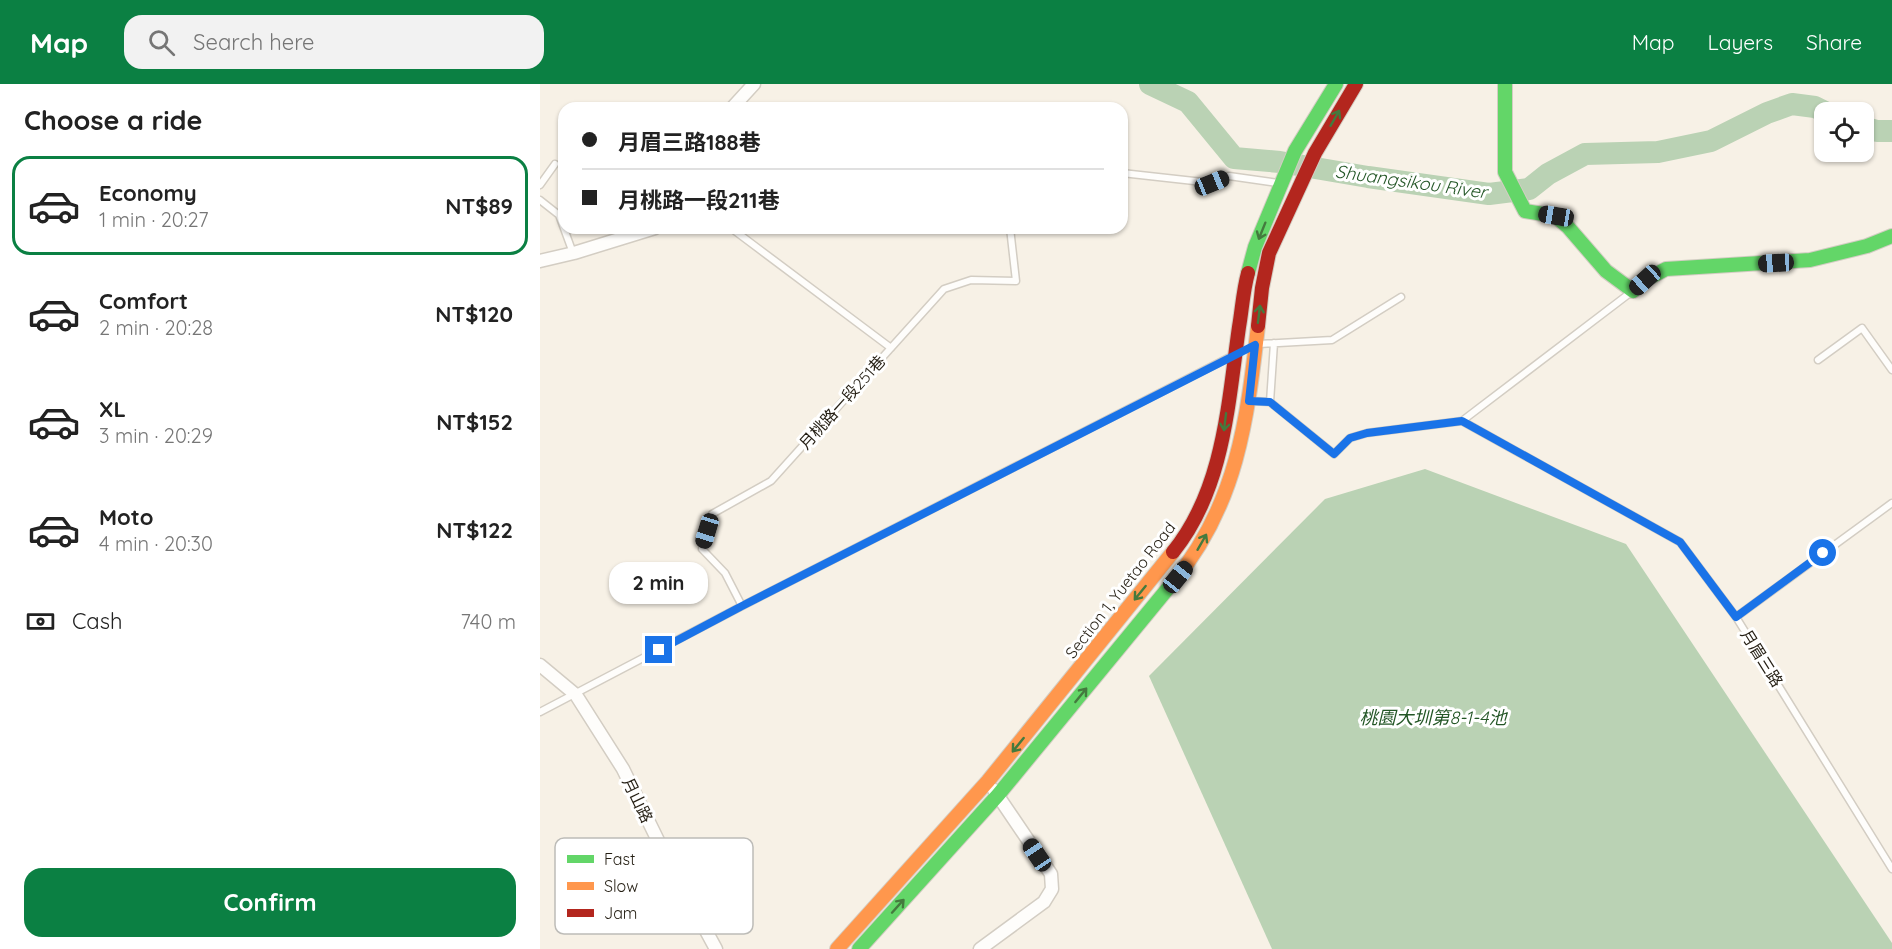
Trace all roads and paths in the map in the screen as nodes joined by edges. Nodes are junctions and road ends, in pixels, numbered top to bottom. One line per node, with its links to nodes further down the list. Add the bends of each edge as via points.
1 (754, 84): 5 (street)
2 (1336, 84): 8 (street, Section 1, Yuetao Road)
3 (1356, 84): 22 (street, Section 1, Yuetao Road, one-way to 3, via 1269,253 1315,153)
4 (1505, 84): 19 (street, via 1505,171 1526,211 1556,216 1606,271)
5 (738, 102)
6 (555, 164): 9 (lane)
7 (1128, 174): 8 (lane, via 1212,183 1229,176)
8 (1282, 180): 24 (street, Section 1, Yuetao Road, one-way to 24, via 1246,279)
9 (540, 185)
10 (540, 200): 11 (lane)
11 (558, 214)
12 (566, 234): 17 (lane)
13 (636, 234): 17 (street)
14 (739, 234): 23 (lane)
15 (1011, 234): 23 (lane, 月桃路一段251巷, via 1016,281 971,280 944,289)
16 (1892, 236): 19 (street, via 1810,260 1666,269)
17 (574, 253): 18 (street)
18 (540, 261)
19 (1633, 291): 29 (lane)
20 (1401, 297): 21 (lane, via 1332,340)
21 (1274, 344): 22 (lane); 28 (lane)
22 (1255, 345): 24 (street); 27 (street, Section 1, Yuetao Road)
23 (891, 348): 31 (lane, 月桃路一段251巷, via 771,481 712,514 702,549 725,573)
24 (1234, 356): 31 (lane); 36 (street, Section 1, Yuetao Road, one-way to 36, via 1224,432 1211,484 1185,537)
25 (1818, 360): 26 (lane, via 1862,328)
26 (1892, 370)
27 (1249, 401): 28 (lane); 37 (street, Section 1, Yuetao Road, one-way to 27, via 1192,558 1213,523 1231,479)
28 (1270, 402): 29 (lane, via 1334,454 1350,438 1367,433)
29 (1462, 421): 32 (lane, 月眉三路, via 1680,542)
30 (1892, 502): 32 (lane)
31 (742, 606): 34 (lane)
32 (1736, 617): 39 (lane, 月眉三路)
33 (540, 665): 34 (street, 月山路)
34 (576, 694): 35 (lane); 38 (street, 月山路, via 623,769)
35 (540, 712)
36 (988, 781): 37 (street); 42 (street, Section 1, Yuetao Road)
37 (998, 795): 43 (street, Section 1, Yuetao Road, one-way to 37); 44 (street, via 1051,874 1052,889 1044,902)
38 (657, 838)
39 (1892, 869)
40 (708, 934): 41 (street, 月山路)
41 (716, 949)
42 (837, 949)
43 (859, 949)
44 (980, 949)

